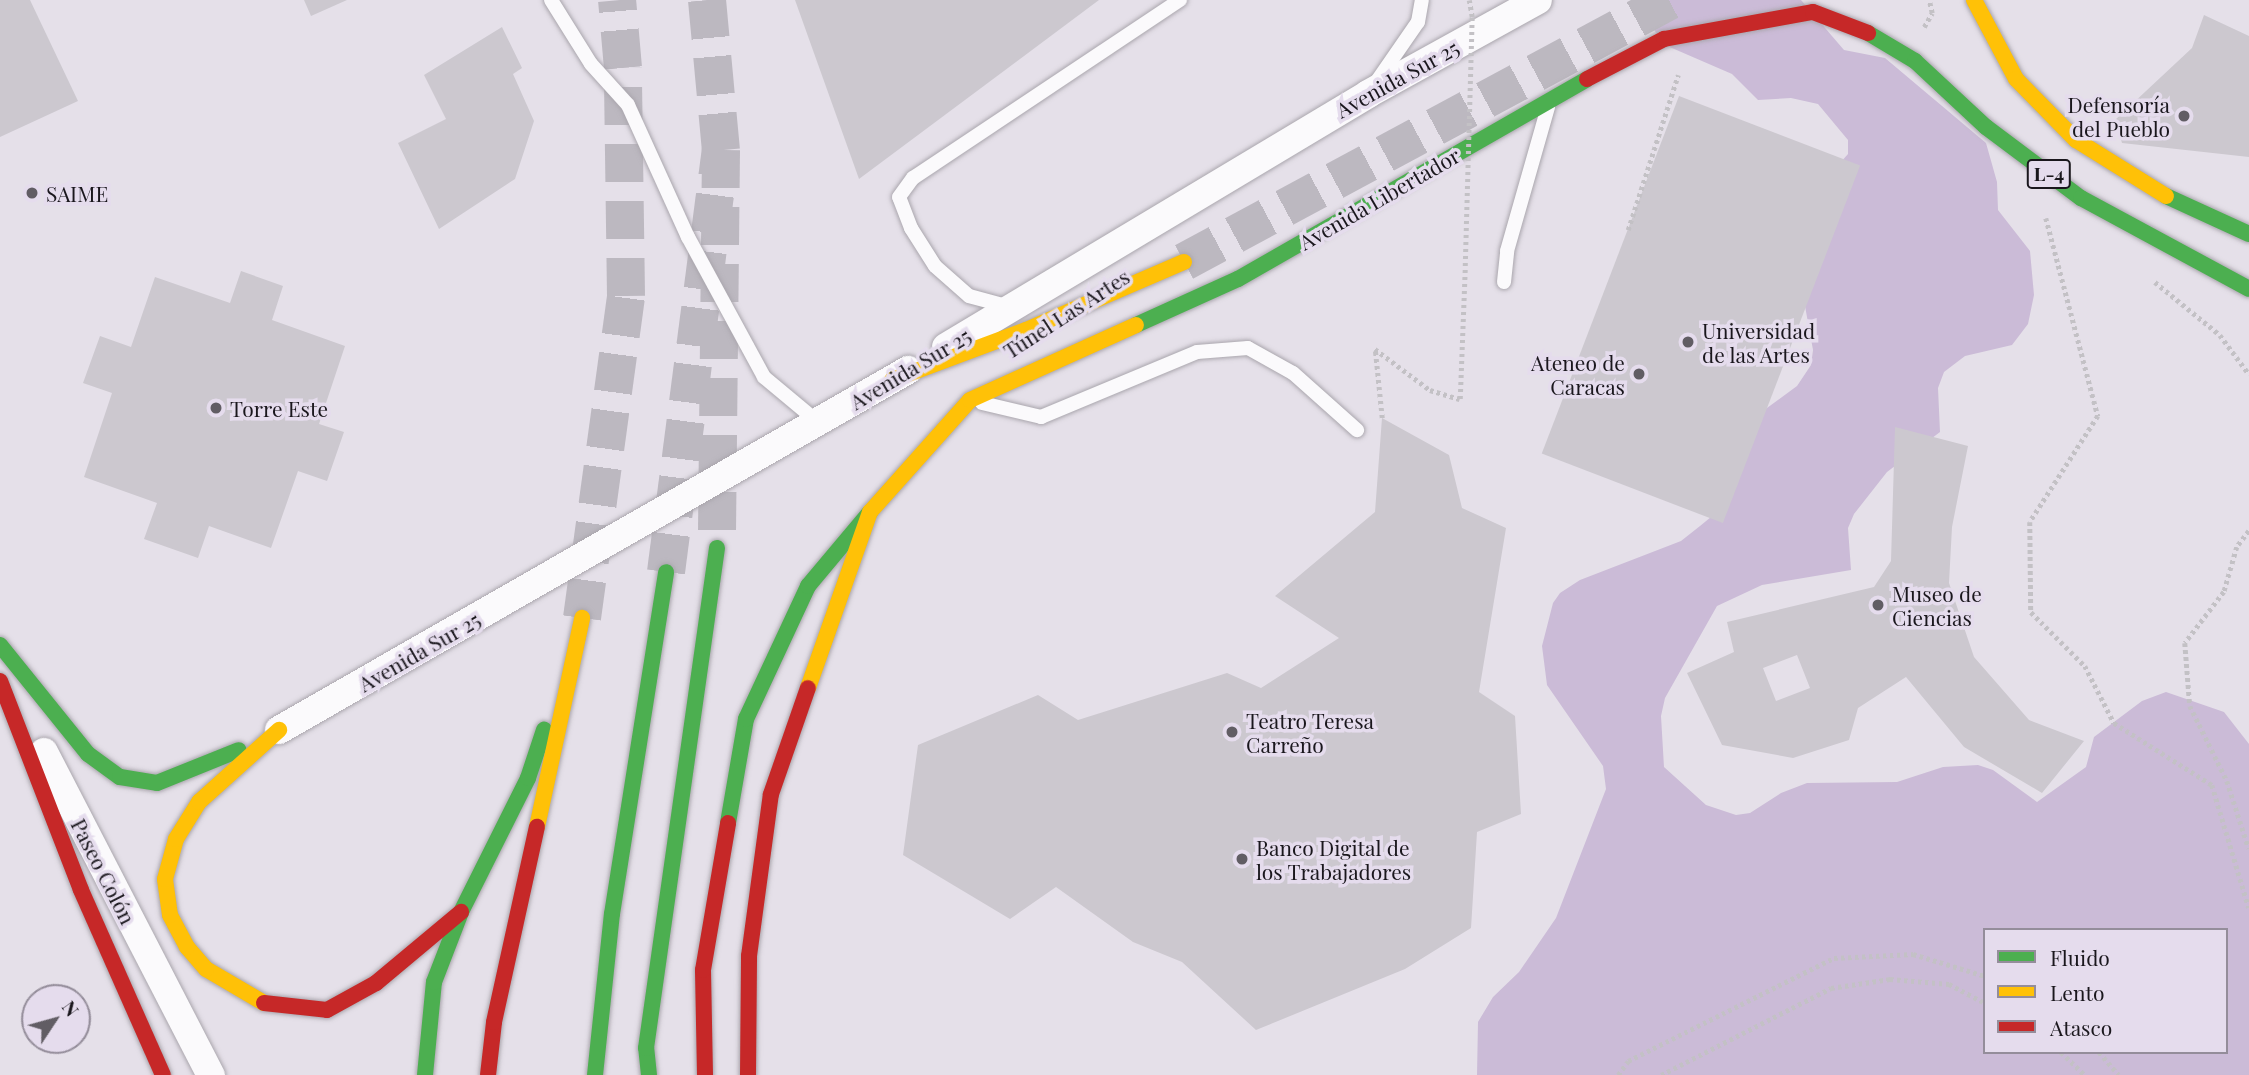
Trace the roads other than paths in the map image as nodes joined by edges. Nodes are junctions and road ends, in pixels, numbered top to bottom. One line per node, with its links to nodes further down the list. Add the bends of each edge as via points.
1 (551, 0): 18 (lane, via 591,64 628,105 688,237 764,377)
2 (1180, 0): 13 (lane, via 913,178 899,197 911,229 935,266 969,296)
3 (1422, 0): 8 (lane, via 1418,22)
4 (1538, 0): 8 (street, Avenida Sur 25)
5 (1806, 0): 7 (street, L-4)
6 (1974, 0): 10 (main road, via 2016,79 2076,140 2144,186)
7 (1868, 33): 9 (main road, Avenida Libertador / L-4, via 1813,12 1664,39); 12 (main road, L-4, via 1915,61 1986,127 2081,198)
8 (1368, 94): 13 (street, Avenida Sur 25)
9 (1550, 99): 11 (lane, via 1507,251); 17 (main road, Avenida Libertador / L-4, via 1238,279)
10 (2249, 234)
11 (1504, 282)
12 (2249, 289)
13 (1011, 307): 16 (street, Avenida Sur 25)
14 (1094, 320): 16 (main road, Túnel Las Artes, via 1184,262 1026,330)
15 (1072, 334): 17 (main road, Túnel Las Artes)
16 (892, 380): 18 (street, Avenida Sur 25)
17 (970, 400): 19 (lane, via 1041,417 1196,352 1248,348 1293,373); 20 (main road, Avenida Libertador)
18 (818, 423): 26 (street, Avenida Sur 25)
19 (1357, 430)
20 (870, 512): 34 (main road, Avenida Libertador, via 807,586 746,719 704,970); 35 (main road, via 771,794 749,957)
21 (717, 548): 33 (main road, via 646,1048)
22 (666, 572): 32 (main road, via 607,953)
23 (0, 645): 26 (main road, via 88,754 120,778 157,783 197,770)
24 (0, 665): 29 (street, Paseo Colón)
25 (0, 681): 28 (main road, via 81,890)
26 (279, 730): 27 (main road, via 199,802 176,839 165,879 170,915 187,947 206,969 262,1003 327,1010 376,983)
27 (461, 912): 30 (main road, via 434,982); 31 (main road, via 528,778 582,618 494,1022)
28 (163, 1075)
29 (211, 1075)
30 (425, 1075)
31 (488, 1075)
32 (595, 1075)
33 (649, 1075)
34 (705, 1075)
35 (748, 1075)

